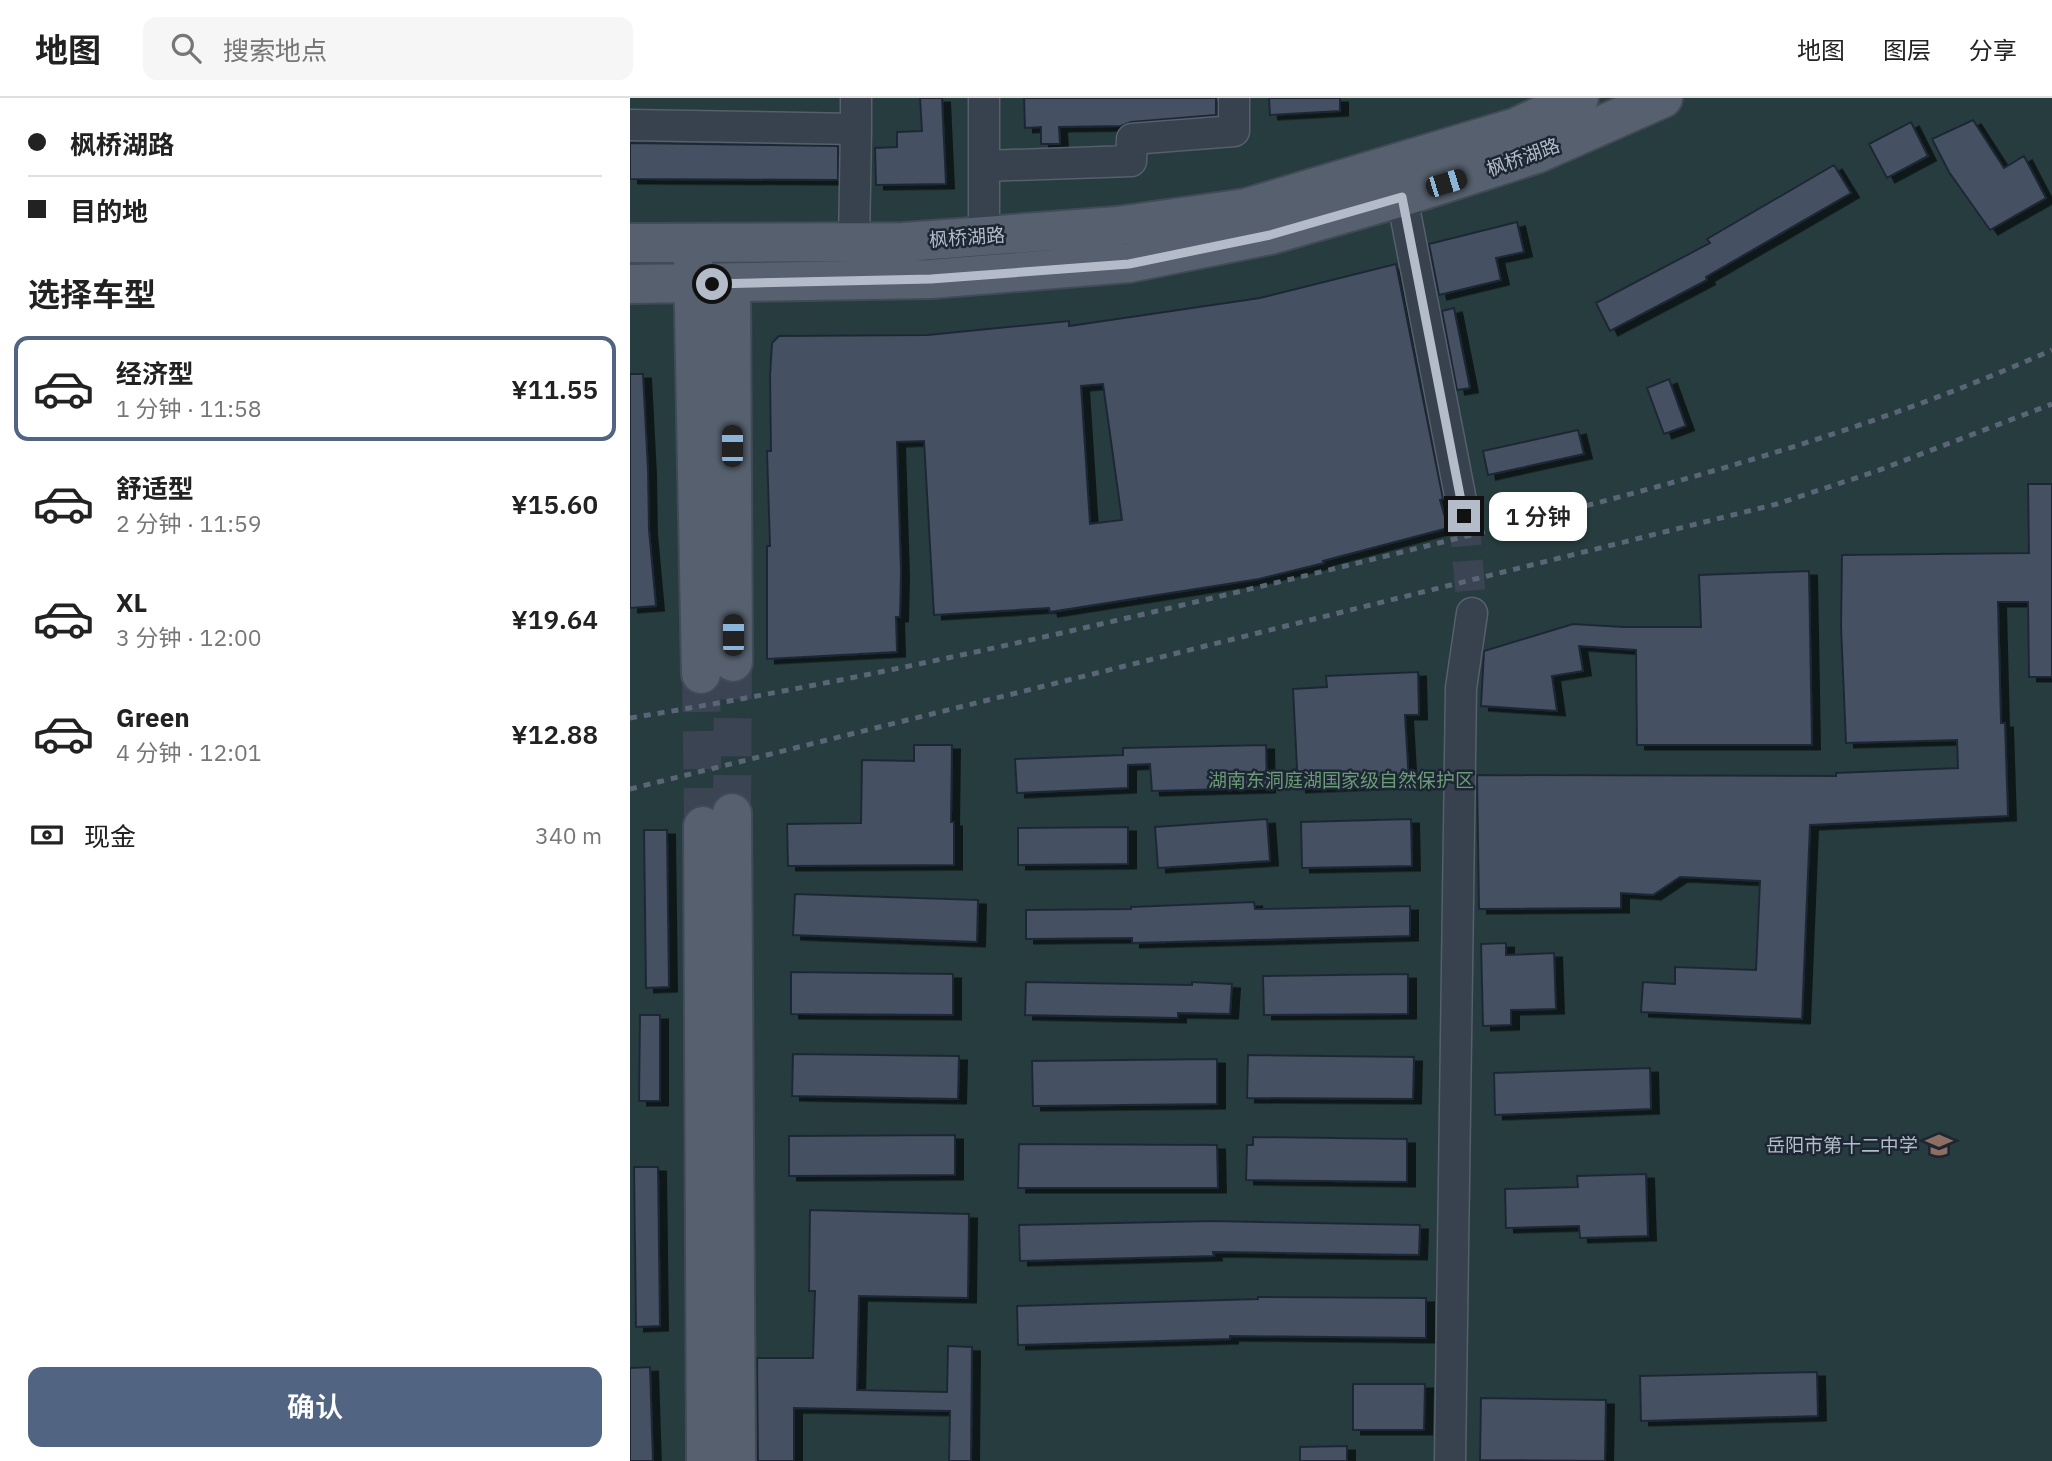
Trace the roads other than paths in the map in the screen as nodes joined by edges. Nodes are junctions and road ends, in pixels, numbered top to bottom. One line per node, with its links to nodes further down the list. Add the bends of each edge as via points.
1 (856, 98): 7 (street)
2 (984, 98): 8 (street)
3 (1234, 98): 8 (street, via 1234,131 1132,139 1131,160)
4 (1579, 98): 10 (main road, 枫桥湖路, via 1517,127 1246,208 1117,226)
5 (1663, 98): 9 (main road, 枫桥湖路, via 1536,154)
6 (630, 125): 7 (street)
7 (856, 129): 11 (street)
8 (984, 166): 10 (street)
9 (1402, 197): 15 (main road, 枫桥湖路, via 1270,235 1129,264 931,279); 16 (street)
10 (984, 236): 11 (main road, 枫桥湖路)
11 (854, 242): 13 (main road, 枫桥湖路)
12 (630, 243): 13 (main road, 枫桥湖路)
13 (693, 243): 15 (main road)
14 (630, 284): 15 (main road, 枫桥湖路)
15 (712, 284): 18 (main road)
16 (1464, 516)
17 (1472, 612): 21 (street, via 1461,688)
18 (717, 668)
19 (706, 1461): 20 (main road, via 717,820)
20 (736, 1461)
21 (1450, 1461)

